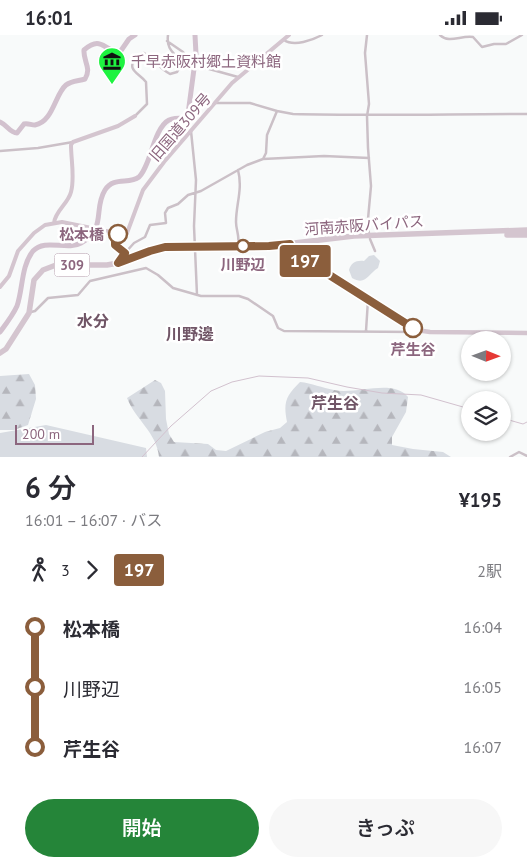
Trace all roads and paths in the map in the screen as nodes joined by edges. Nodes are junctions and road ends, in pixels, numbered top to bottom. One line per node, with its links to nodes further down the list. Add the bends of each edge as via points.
1 (168, 35): 8 (street)
2 (289, 35): 7 (street, 旧国道309号)
3 (322, 35): 7 (street, via 298,43 288,43)
4 (367, 35): 14 (street)
5 (440, 35): 6 (street, via 444,39 473,37 482,47 506,44)
6 (522, 35)
7 (284, 39): 9 (street, 旧国道309号)
8 (167, 41): 9 (street, via 202,67); 13 (street, via 170,51 181,62 177,72 170,74 144,53 134,58 132,67 146,82 148,97 147,105)
9 (238, 77): 10 (street, 旧国道309号)
10 (215, 103): 11 (street, via 250,103); 15 (street, 旧国道309号)
11 (277, 111): 14 (street); 19 (street, via 267,135)
12 (527, 114): 14 (street)
13 (135, 116): 16 (street, via 118,126)
14 (367, 116): 18 (street)
15 (191, 131): 21 (street); 24 (street, 旧国道309号, via 147,183 129,231)
16 (73, 142): 17 (street); 22 (street, via 71,191)
17 (0, 151)
18 (369, 158): 19 (street); 26 (street)
19 (263, 159): 20 (street)
20 (238, 170): 21 (street, via 211,187); 28 (street)
21 (196, 192): 29 (street); 31 (street, via 168,208 166,223 150,225 144,237)
22 (54, 223): 24 (street, via 72,223); 33 (street, via 40,228 24,244 9,277)
23 (527, 230): 26 (highway, 河南赤阪バイパス / 309)
24 (116, 233): 31 (street, via 115,245)
25 (527, 235): 26 (highway, 河南赤阪バイパス / 309)
26 (370, 237): 27 (highway, 河南赤阪バイパス / 309, via 297,246); 30 (street)
27 (290, 244): 28 (highway, 309); 35 (main road, via 293,255)
28 (238, 246): 29 (highway, 309)
29 (195, 247): 32 (highway, 309, via 157,249); 34 (street)
30 (375, 251)
31 (125, 253): 32 (street)
32 (118, 263): 36 (highway, 309, via 56,265 43,270 34,280)
33 (0, 287)
34 (198, 295): 36 (street, via 173,289 146,268 90,281 78,295 48,298); 37 (street, via 248,299 273,316 278,328 284,331)
35 (368, 300): 37 (street); 38 (main road)
36 (29, 313): 40 (highway, 309, via 6,349)
37 (366, 331): 38 (street)
38 (421, 332): 39 (main road)
39 (527, 333)
40 (0, 353)
41 (527, 456): 42 (street, via 519,453)
42 (510, 457)

